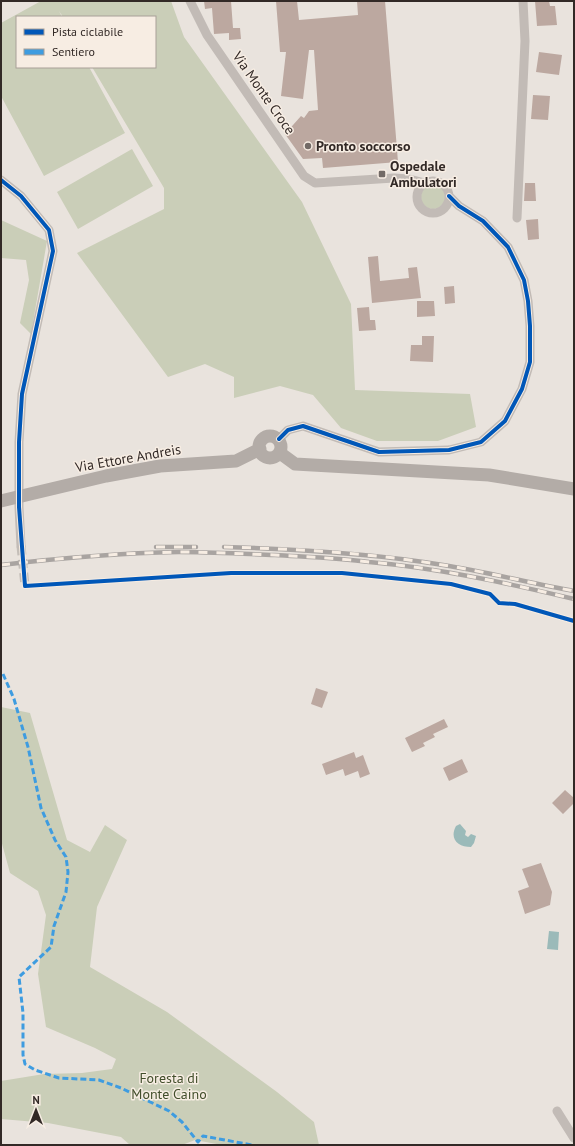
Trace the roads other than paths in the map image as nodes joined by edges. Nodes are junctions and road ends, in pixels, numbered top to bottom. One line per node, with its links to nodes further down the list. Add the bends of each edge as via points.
1 (190, 1): 3 (street, Via Monte Croce, via 207,35 304,176 315,183)
2 (523, 1): 10 (street, via 525,41)
3 (409, 179): 5 (street, Via Monte Croce); 6 (street)
4 (1, 180): 15 (street, via 21,196 49,230 53,251 22,394 19,442)
5 (425, 183): 6 (street); 7 (street, via 439,182 447,188)
6 (418, 193): 8 (street, via 418,202 427,211 437,212)
7 (449, 196): 8 (street); 9 (street)
8 (446, 206): 9 (street)
9 (459, 206): 11 (street, via 483,221 508,248 524,280 530,326 530,362 522,389 505,420 481,442 448,450 379,452 304,426 288,430)
10 (517, 218)
11 (279, 440): 12 (street, via 272,436 264,438); 13 (street, via 282,448)
12 (260, 449): 13 (street, via 268,458); 15 (street, Via Ettore Andreis, via 236,461 160,466)
13 (280, 453): 14 (street, via 294,464 489,475)
14 (574, 489)
15 (20, 496): 16 (street, Via Ettore Andreis); 17 (street)
16 (1, 501)
17 (21, 546)
18 (557, 1111): 19 (street)
19 (574, 1138)

